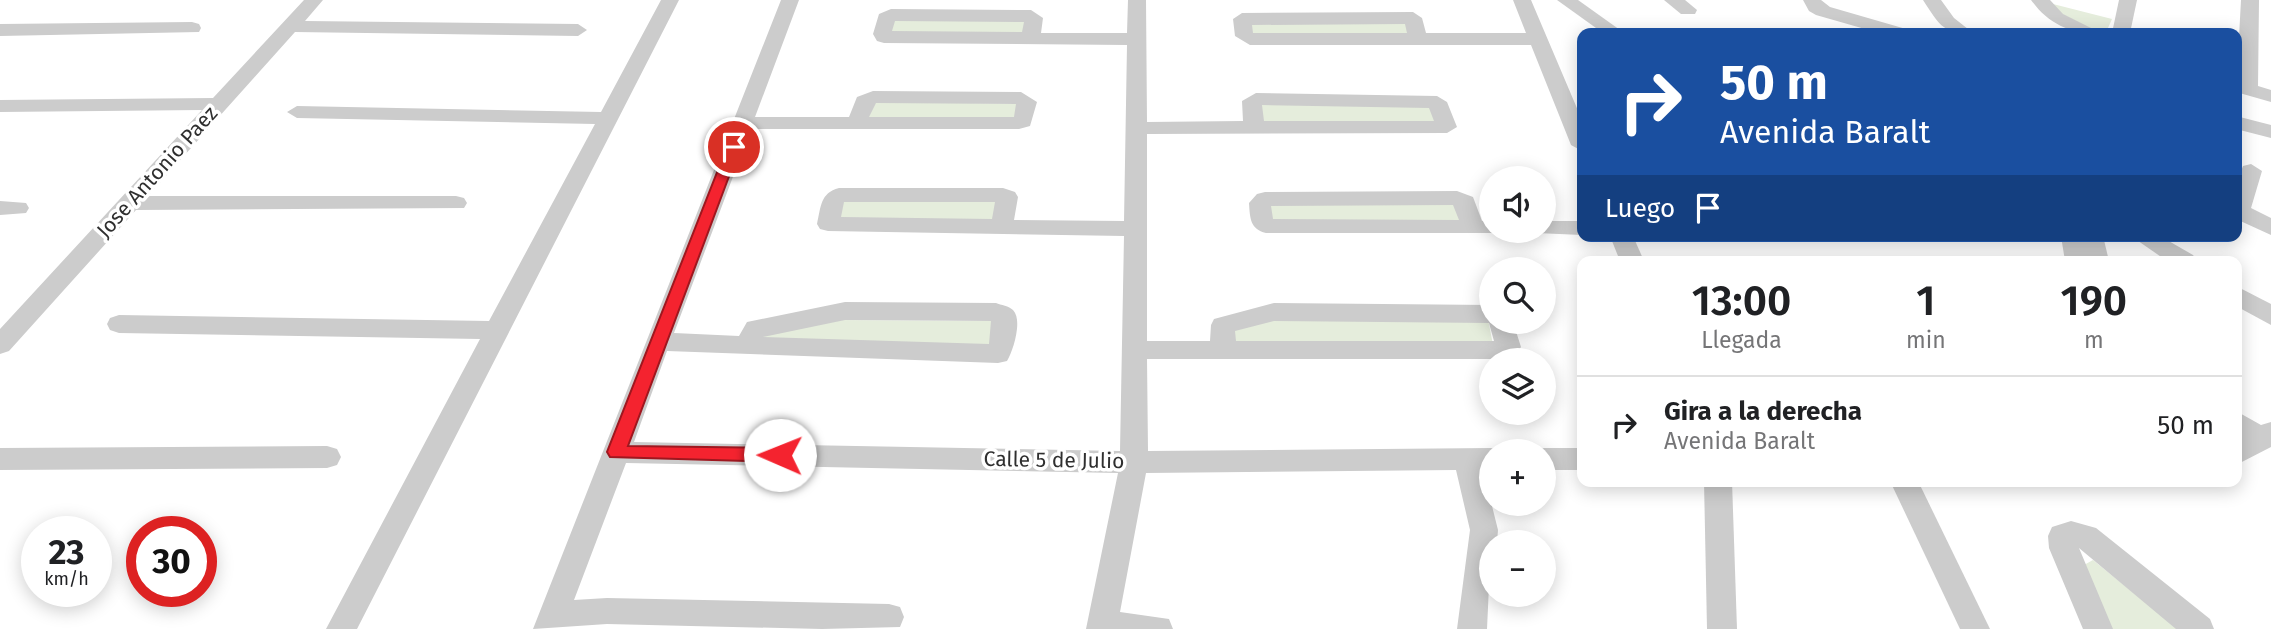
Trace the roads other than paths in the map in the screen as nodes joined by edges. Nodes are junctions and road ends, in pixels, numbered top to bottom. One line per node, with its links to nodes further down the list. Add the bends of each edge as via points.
1 (314, 0): 14 (street, Jose Antonio Paez)
2 (670, 0): 36 (street)
3 (790, 0): 37 (street)
4 (1137, 0): 25 (street)
5 (1521, 0): 27 (street)
6 (1566, 0): 16 (street)
7 (1812, 0): 17 (street, via 1823,11)
8 (1932, 0): 12 (street)
9 (2040, 0): 20 (street, via 2056,18)
10 (2128, 0): 21 (street)
11 (2249, 9): 13 (street); 28 (street)
12 (1948, 22): 18 (street); 19 (street)
13 (2271, 24)
14 (290, 26): 23 (street); 33 (street, Jose Antonio Paez)
15 (192, 28): 22 (street)
16 (1608, 28)
17 (1882, 28)
18 (1936, 28)
19 (1957, 28)
20 (2080, 28)
21 (2122, 28)
22 (0, 30)
23 (578, 30)
24 (1031, 37): 24 (street, via 884,37 882,34 891,15 1031,16); 25 (street)
25 (1137, 39): 41 (street)
26 (1418, 39): 26 (street, via 1250,39 1244,36 1242,19 1410,18); 27 (street)
27 (1537, 39): 43 (street)
28 (2247, 52): 29 (street); 30 (street)
29 (2271, 59)
30 (2243, 84): 31 (street); 32 (street)
31 (2271, 88)
32 (2271, 96)
33 (219, 104): 34 (street); 46 (street, Jose Antonio Paez)
34 (0, 106)
35 (297, 112): 36 (street)
36 (608, 118): 63 (street)
37 (743, 123): 38 (street); 65 (street)
38 (857, 124): 38 (street, via 1019,123 1027,102 1021,98 873,97 864,100)
39 (2242, 124): 42 (street)
40 (1254, 127): 40 (street, via 1445,129 1447,127 1437,102 1256,99 1252,102); 41 (street)
41 (1136, 128): 53 (street)
42 (2271, 132)
43 (1577, 133)
44 (2251, 171): 45 (street)
45 (2242, 198)
46 (129, 203): 47 (street); 61 (street, Jose Antonio Paez)
47 (456, 204)
48 (2242, 212): 52 (street)
49 (1002, 225): 49 (street, via 831,226 828,224 834,198 839,195 1003,194 1007,197); 53 (street)
50 (1482, 228): 50 (street, via 1266,226 1260,203 1265,199 1457,198 1465,202)
51 (1556, 228): 54 (street)
52 (2271, 228)
53 (1135, 229): 69 (street)
54 (1577, 229)
55 (2152, 242): 56 (street)
56 (2176, 256)
57 (2242, 298): 59 (street)
58 (1479, 314): 68 (street, via 1274,313 1223,325)
59 (2271, 316)
60 (0, 317): 61 (street)
61 (25, 317): 66 (street, Jose Antonio Paez)
62 (119, 324): 63 (street)
63 (496, 330): 86 (street)
64 (1504, 334): 68 (street, via 1508,347 1503,350)
65 (659, 342): 67 (street); 73 (street)
66 (0, 345)
67 (746, 345): 67 (street, via 998,354 1004,316 996,312 845,311 757,328)
68 (1223, 349): 69 (street)
69 (1135, 350): 79 (street)
70 (2242, 424): 71 (street)
71 (2267, 436): 72 (street)
72 (2242, 451)
73 (616, 452): 79 (street, Calle 5 de Julio); 84 (street)
74 (327, 457): 75 (street)
75 (0, 459)
76 (1479, 459): 79 (street, Calle 5 de Julio)
77 (1556, 459): 78 (street)
78 (1577, 459)
79 (1134, 462): 85 (street)
80 (1718, 487): 89 (street)
81 (1907, 487): 90 (street)
82 (1483, 516): 88 (street)
83 (889, 617): 84 (street, via 607,611)
84 (550, 622)
85 (1101, 627): 87 (street)
86 (341, 629)
87 (1158, 629)
88 (1472, 629)
89 (1722, 629)
90 (1975, 629)
91 (2098, 629): 92 (street, via 2064,548 2062,536 2071,533 2086,537)
92 (2199, 629)

